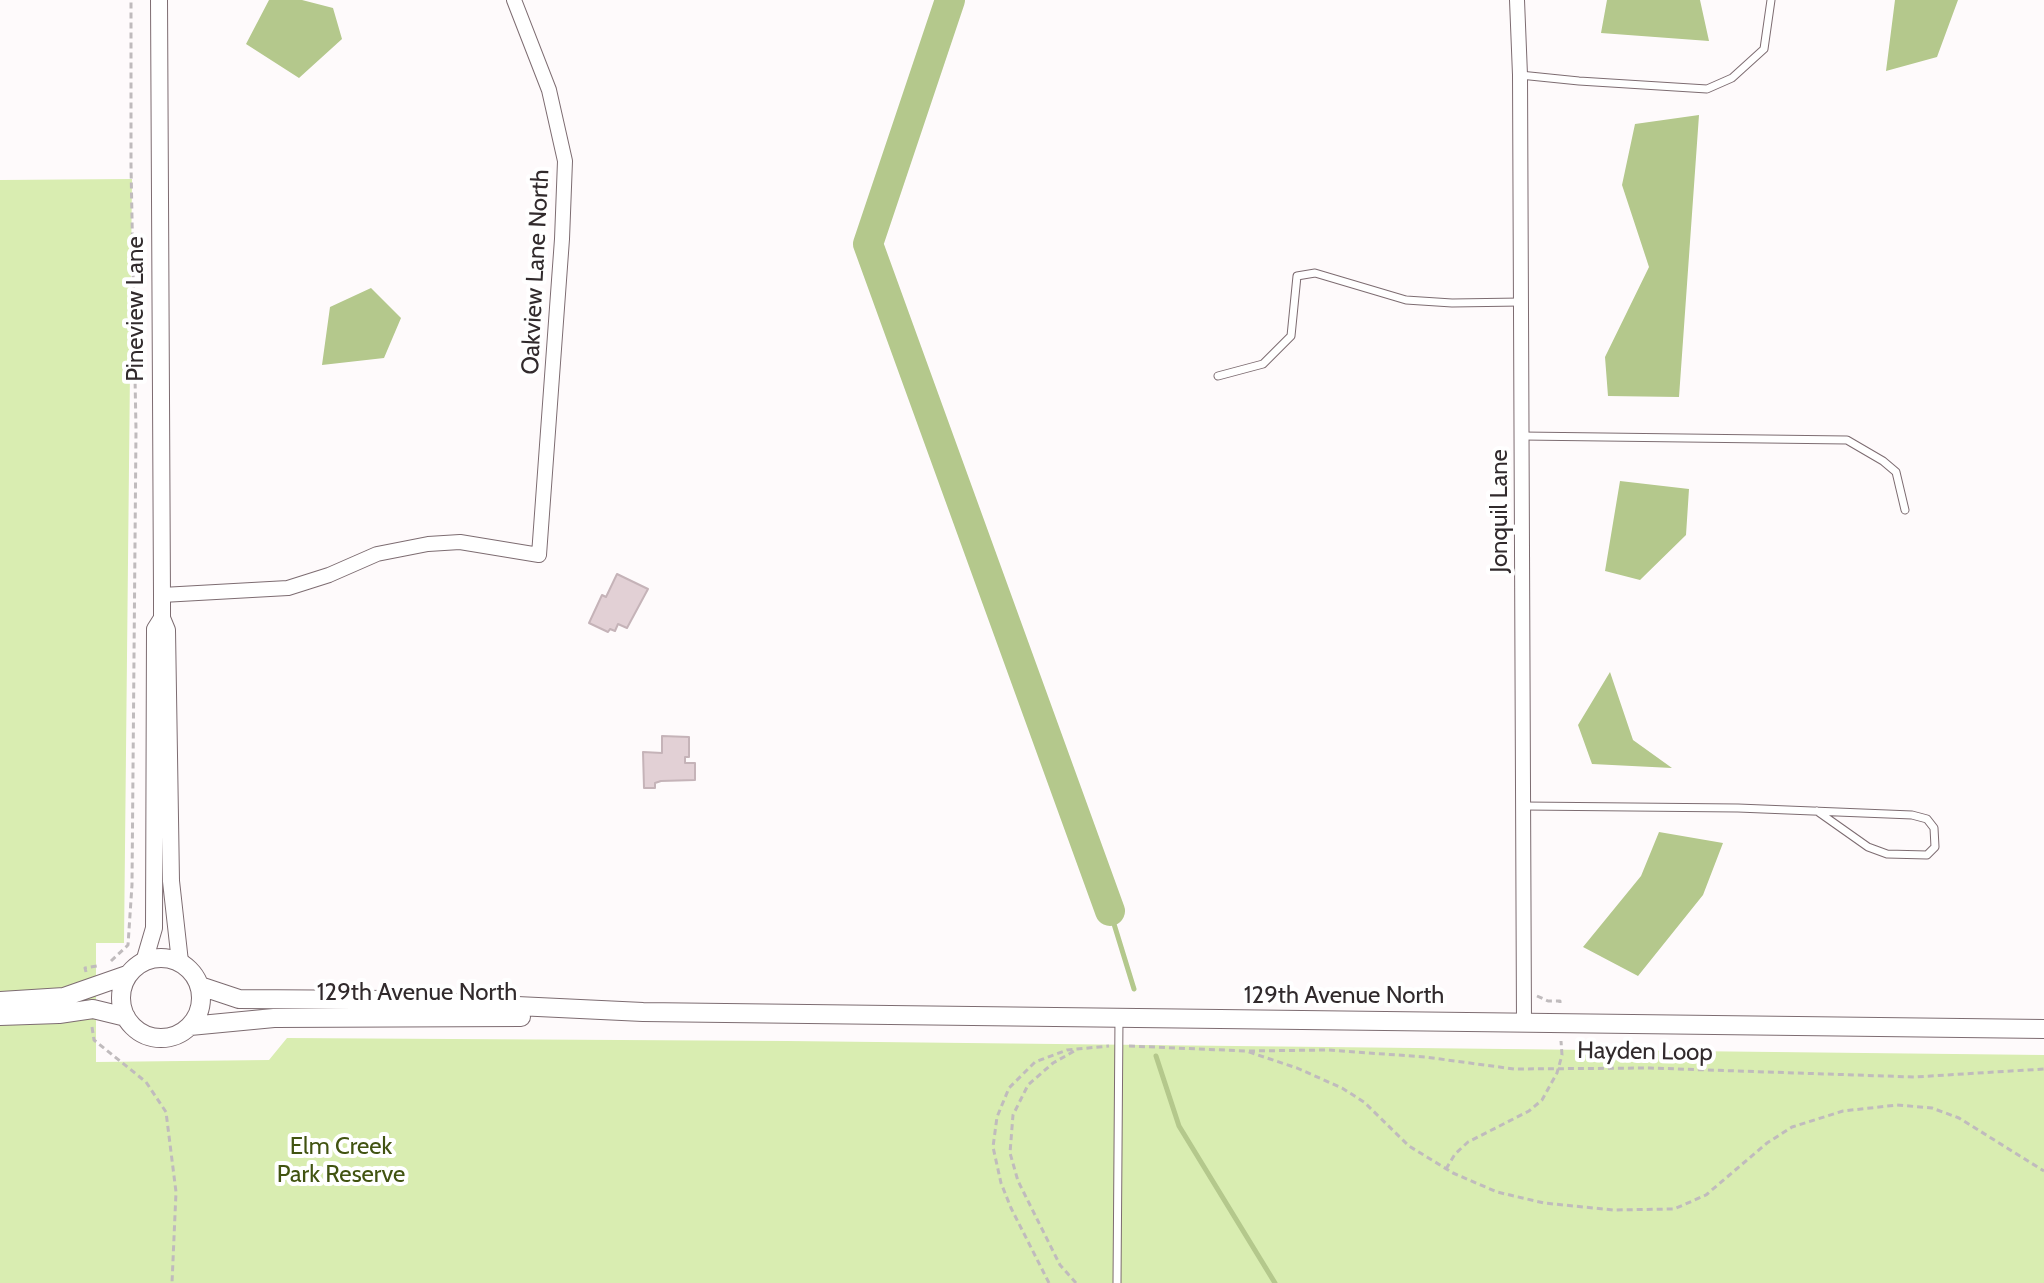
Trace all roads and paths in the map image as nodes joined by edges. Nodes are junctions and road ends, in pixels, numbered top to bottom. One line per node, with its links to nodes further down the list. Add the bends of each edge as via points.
1 (131, 0): 17 (path, via 136,430 130,929 122,953 109,964)
2 (159, 0): 11 (street, Pineview Lane)
3 (514, 0): 11 (street, Oakview Lane North, via 549,90 565,161 539,555 460,542 428,544 377,554 288,588)
4 (1517, 0): 6 (street, Jonquil Lane)
5 (1770, 1): 6 (lane, via 1764,49 1732,78 1707,89)
6 (1520, 75): 7 (street, Jonquil Lane)
7 (1521, 302): 8 (lane, via 1406,300 1315,273 1297,276 1291,336 1263,364); 9 (street, Jonquil Lane)
8 (1218, 376)
9 (1522, 436): 10 (lane, via 1847,440 1896,472); 13 (street, Jonquil Lane)
10 (1905, 510)
11 (162, 595): 12 (street, Pineview Lane)
12 (162, 618): 15 (street, Pineview Lane, via 155,629 155,909); 16 (street, Pineview Lane, via 167,630 171,881)
13 (1524, 806): 14 (lane); 26 (street, Jonquil Lane)
14 (1817, 811): 14 (lane, via 1927,819 1934,828 1935,847 1927,855 1887,854)
15 (144, 962): 16 (main road, via 159,957); 18 (main road)
16 (180, 962): 19 (main road)
17 (85, 968)
18 (127, 975): 20 (main road, via 64,997); 23 (main road, via 121,996)
19 (200, 986): 21 (main road, 129th Avenue North, via 239,999); 27 (main road, via 201,1008)
20 (0, 1001)
21 (643, 1012): 24 (main road, 129th Avenue North); 27 (main road, 129th Avenue North, via 274,1018)
22 (0, 1016): 23 (main road, via 93,1009)
23 (126, 1017): 27 (main road, via 156,1038 180,1034)
24 (1119, 1018): 26 (main road, 129th Avenue North); 30 (lane)
25 (93, 1019): 37 (path, via 94,1040 146,1082 166,1112 176,1192)
26 (1524, 1022): 28 (main road, 129th Avenue North)
27 (190, 1026)
28 (2044, 1029)
29 (1561, 1036): 33 (path)
30 (1119, 1046): 31 (path); 32 (path); 40 (lane)
31 (1082, 1047): 38 (path, via 1049,1055 1023,1072 1006,1094 993,1134 1006,1197); 39 (path, via 1028,1085 1013,1115 1010,1153 1018,1181 1060,1265)
32 (1246, 1051): 33 (path, Hayden Loop, via 1328,1050 1514,1069); 35 (path, via 1342,1088 1409,1146)
33 (1558, 1068): 34 (path, Hayden Loop, via 1914,1077); 35 (path, via 1542,1100 1468,1142)
34 (2044, 1069)
35 (1446, 1169): 36 (path, via 1497,1192 1544,1203 1674,1209 1706,1195 1775,1136 1798,1124 1843,1111 1907,1105 1959,1118)
36 (2044, 1171)
37 (172, 1283)
38 (1049, 1283)
39 (1076, 1283)
40 (1117, 1283)

